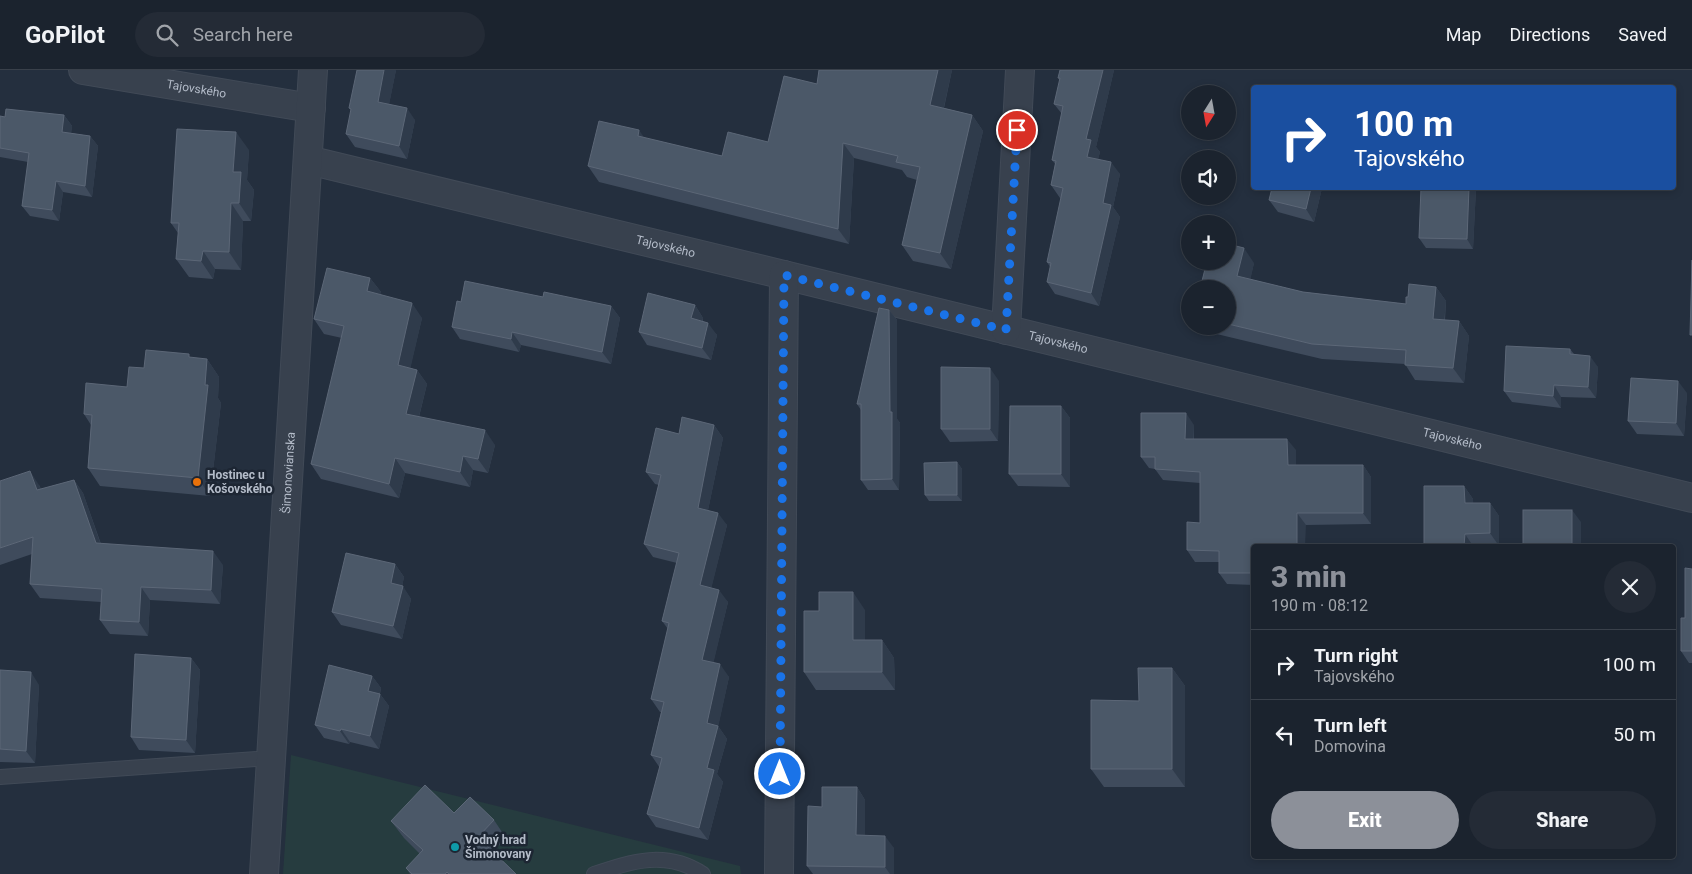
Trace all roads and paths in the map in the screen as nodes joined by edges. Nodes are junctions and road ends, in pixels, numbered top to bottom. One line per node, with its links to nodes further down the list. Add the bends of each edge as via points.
1 (83, 70): 4 (street, Tajovského)
2 (313, 70): 4 (street, Šimonovianska)
3 (1020, 70): 7 (street)
4 (311, 108): 5 (street, Šimonovianska)
5 (308, 160): 6 (street, Tajovského); 9 (street, Šimonovianska)
6 (784, 275): 7 (street, Tajovského); 14 (street)
7 (1006, 330): 8 (street, Tajovského)
8 (1692, 498)
9 (271, 758): 10 (lane); 11 (street, Šimonovianska)
10 (0, 777)
11 (264, 874)
12 (594, 874): 13 (lane, via 634,862 660,859 681,862)
13 (703, 874)
14 (779, 874)

